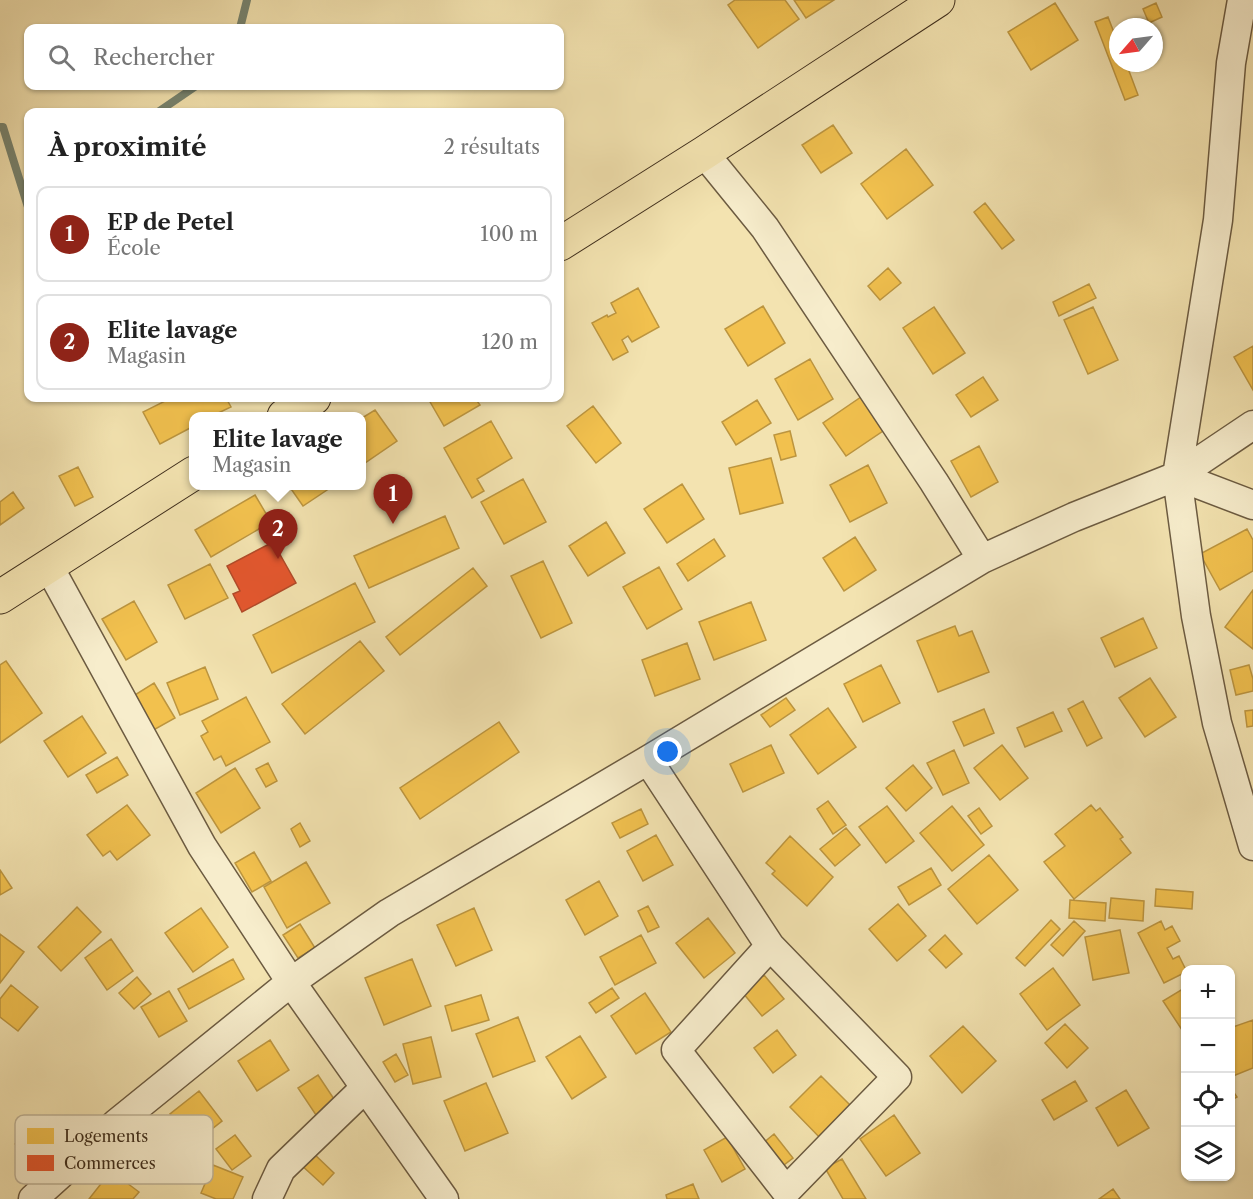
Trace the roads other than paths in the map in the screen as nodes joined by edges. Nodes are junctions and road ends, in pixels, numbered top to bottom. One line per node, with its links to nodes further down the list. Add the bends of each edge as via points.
1 (938, 0): 3 (highway)
2 (1242, 0): 9 (street, via 1231,63 1218,220)
3 (705, 153): 4 (highway); 11 (street, via 765,228)
4 (564, 241)
5 (308, 402): 6 (highway)
6 (292, 412)
7 (1253, 425): 9 (street)
8 (189, 476): 12 (highway)
9 (1177, 476): 10 (street); 11 (street); 15 (street, via 1196,616 1217,723)
10 (1253, 505)
11 (982, 559): 14 (street)
12 (48, 565): 13 (highway); 17 (street, via 202,846)
13 (0, 597)
14 (648, 760): 16 (street); 17 (street, via 389,913)
15 (1253, 846)
16 (770, 946): 16 (street, via 897,1077 786,1191 676,1050)
17 (291, 982): 18 (street); 19 (street)
18 (365, 1088): 22 (street, via 281,1169); 23 (street)
19 (127, 1115)
20 (50, 1184): 21 (street)
21 (33, 1199)
22 (267, 1199)
23 (444, 1199)

